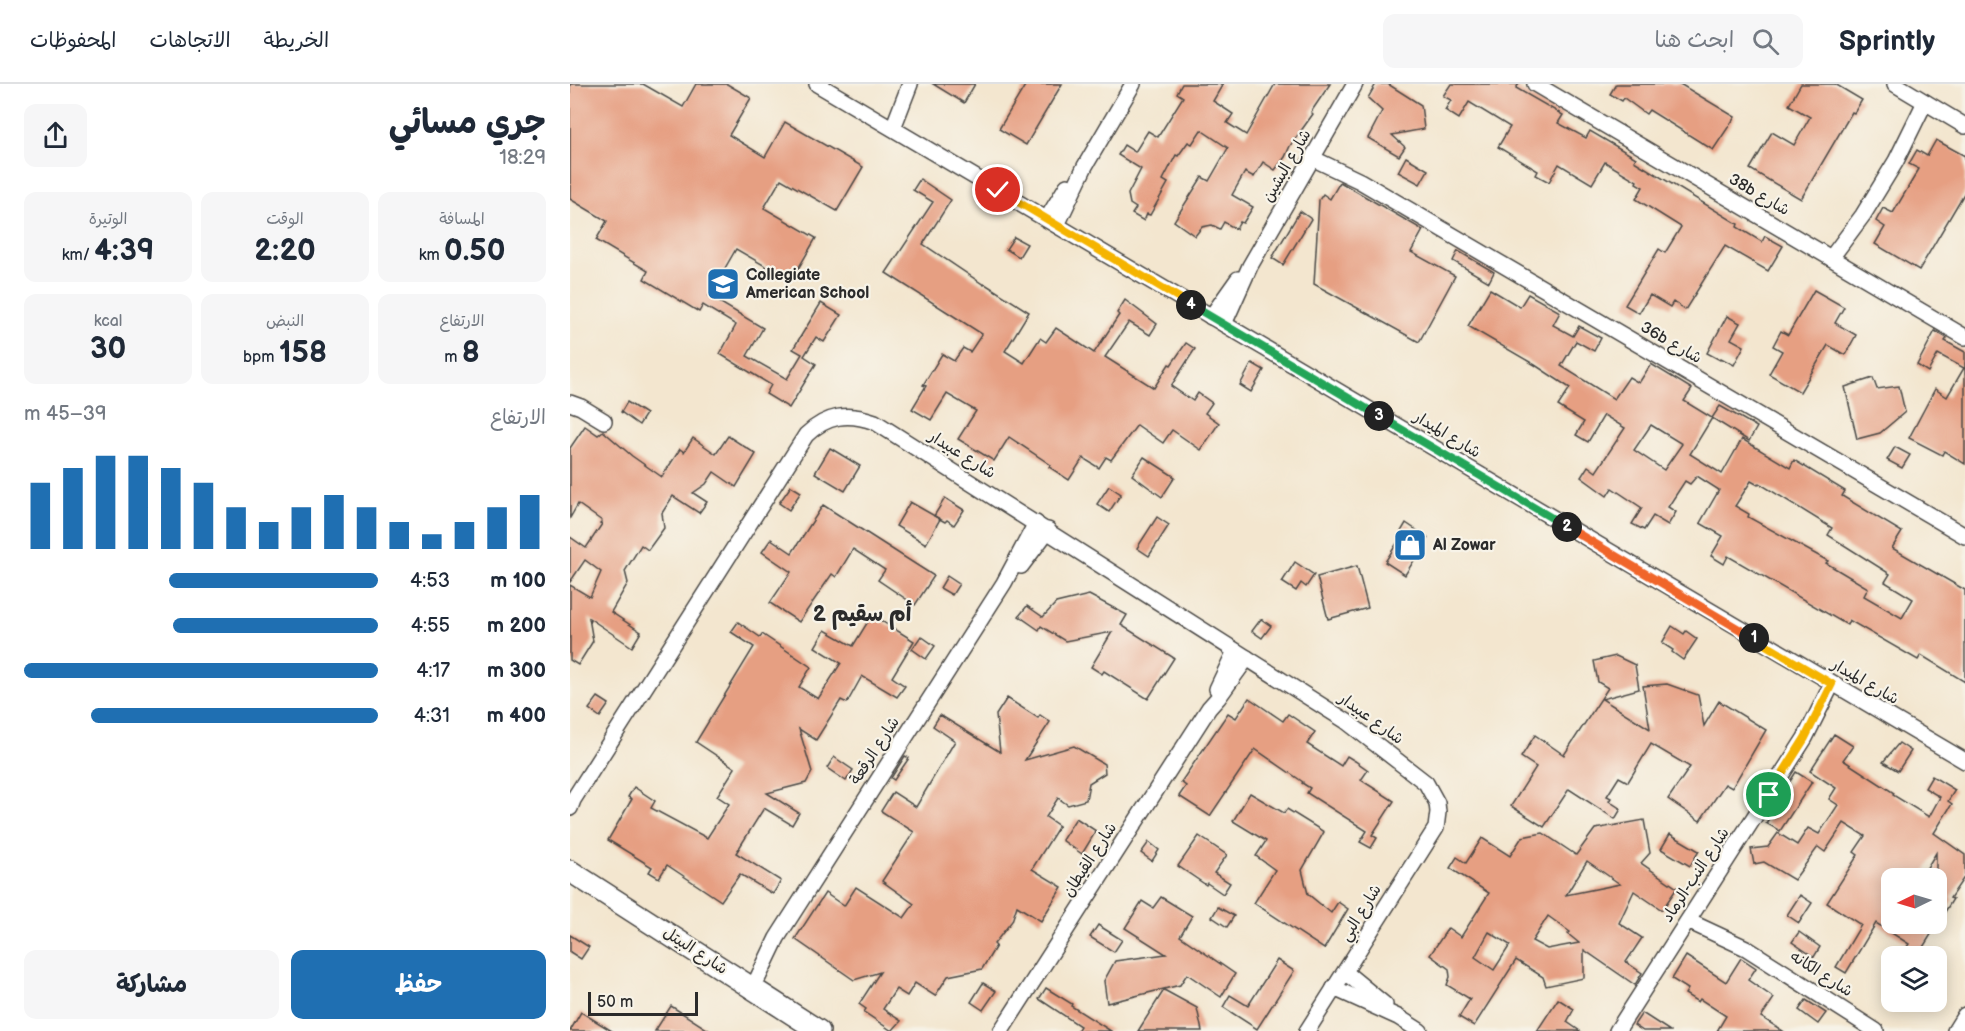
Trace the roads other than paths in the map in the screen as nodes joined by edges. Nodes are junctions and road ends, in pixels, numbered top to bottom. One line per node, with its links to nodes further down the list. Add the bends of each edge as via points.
1 (817, 84): 8 (street, شارع الميدار)
2 (909, 84): 8 (street)
3 (1133, 84): 11 (street, via 1085,166 1067,187)
4 (1355, 84): 10 (street, شارع البشين)
5 (1535, 84): 12 (street, 38b شارع)
6 (1895, 84): 7 (street)
7 (1930, 105): 9 (street); 12 (street)
8 (887, 124): 11 (street, شارع الميدار)
9 (1965, 126)
10 (1315, 152): 13 (street, شارع البشين); 20 (street, 36b شارع)
11 (1052, 222): 14 (street, شارع الميدار)
12 (1838, 262): 16 (street, 38b شارع)
13 (1250, 266): 14 (street, شارع البشين); 15 (street, شارع البشين)
14 (1210, 316): 15 (street, شارع الميدار)
15 (1224, 324): 22 (street, شارع الميدار)
16 (1965, 337)
17 (570, 403): 18 (street)
18 (604, 421)
19 (1042, 526): 21 (street, شارع عبيدار); 24 (street, شارع عبيدار, via 875,422 851,415 815,427); 29 (street, شارع الرقعة, via 1023,563 1004,583 777,938 762,953)
20 (1965, 536)
21 (1241, 655): 25 (street, شارع عبيدار, via 1346,721 1416,774 1433,793); 34 (street, شارع القيطان)
22 (1837, 687): 23 (street, شارع الميدار); 27 (street, شارع النب-الرماد)
23 (1965, 761)
24 (571, 804)
25 (1438, 813): 28 (street, شارع البي, via 1432,836)
26 (570, 871): 29 (street, شارع البيتل)
27 (1692, 915): 37 (street, شارع النب-الرماد); 38 (street, شارع الكانه)
28 (1345, 972): 30 (street, شارع البي); 32 (street)
29 (748, 985): 33 (street, شارع البيتل)
30 (1334, 988): 32 (street); 35 (street, شارع البي)
31 (1965, 1015): 39 (street)
32 (1398, 1017): 36 (street)
33 (819, 1031)
34 (1001, 1031)
35 (1307, 1031)
36 (1420, 1031)
37 (1617, 1031)
38 (1876, 1031)
39 (1955, 1031)

